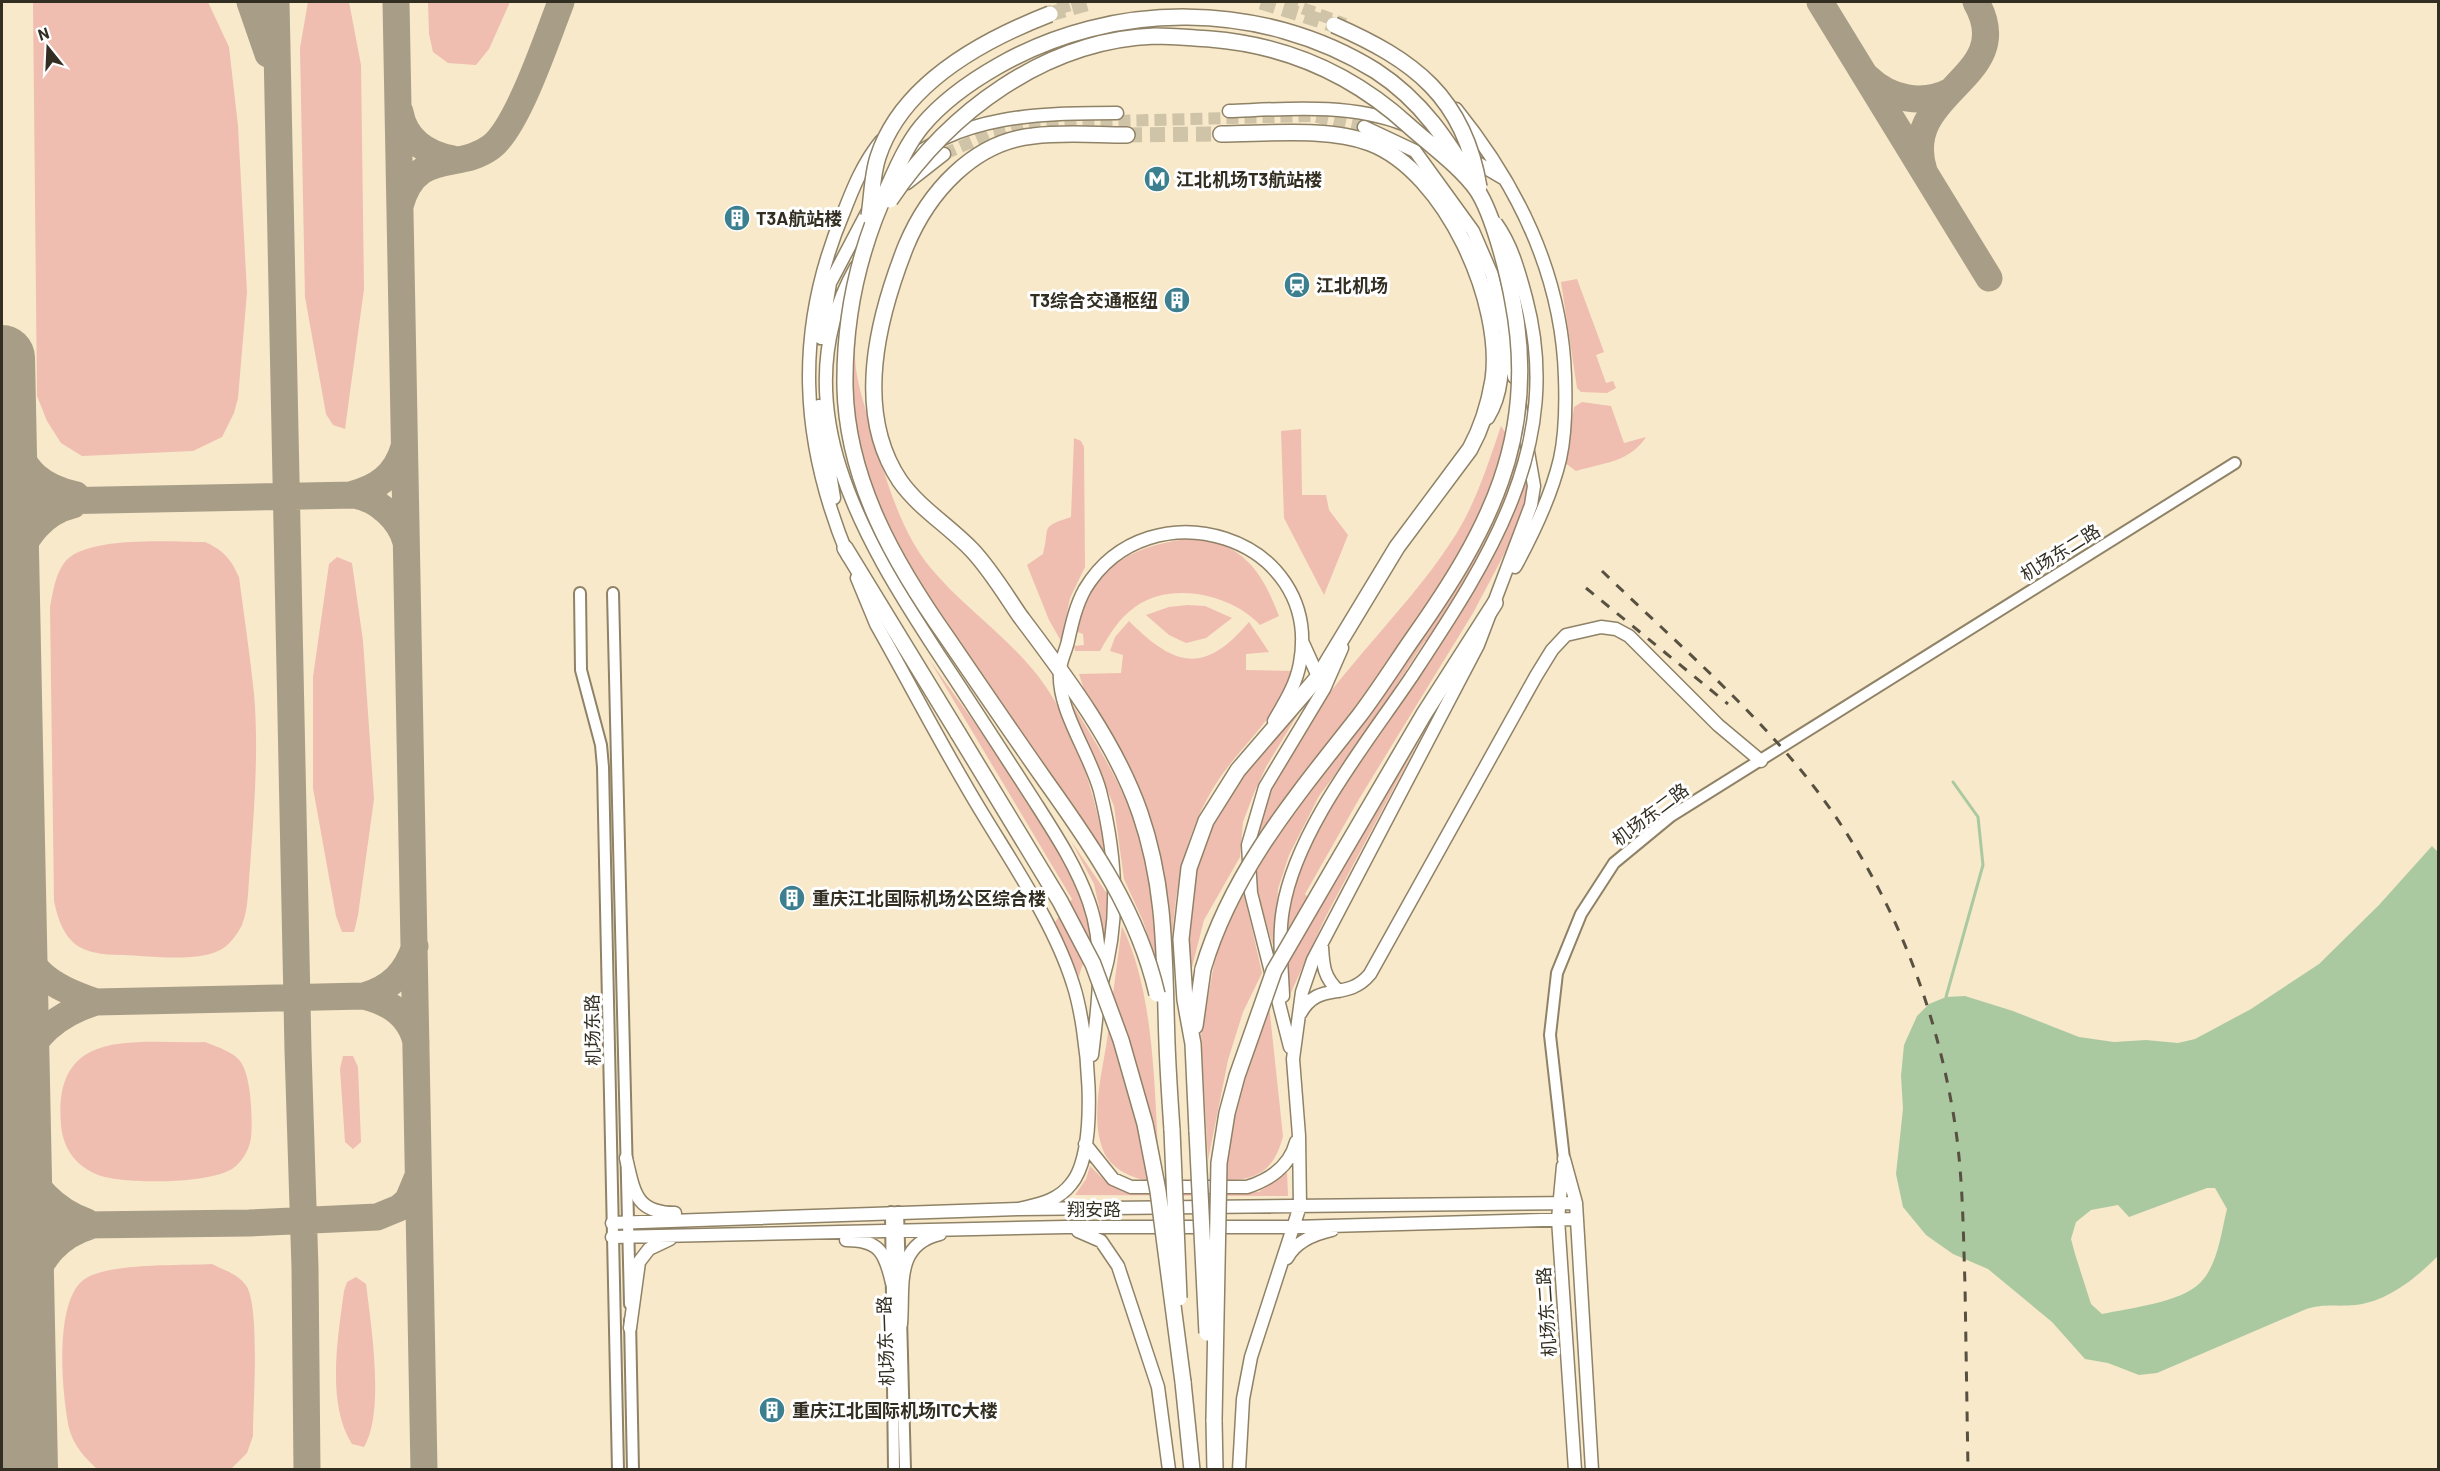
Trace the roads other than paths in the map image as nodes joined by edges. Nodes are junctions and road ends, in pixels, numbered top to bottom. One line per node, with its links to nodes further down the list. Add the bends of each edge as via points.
1 (1050, 14): 14 (highway, bridge, via 962,58 929,83 902,112 878,158)
2 (1032, 18): 20 (main road, via 962,62 896,123 862,169 833,237 820,279 809,347 814,452)
3 (1334, 25): 12 (highway, bridge, via 1411,65 1434,87 1454,114 1471,149)
4 (1381, 42): 11 (main road, via 1433,82 1469,126)
5 (1229, 111): 11 (main road, via 1306,109 1388,118 1421,130)
6 (1117, 112): 17 (main road, via 1038,115 985,123 952,134 914,154 891,175 871,204)
7 (1364, 127): 16 (main road, via 1415,151 1473,231)
8 (1221, 134): 18 (highway, via 1329,135 1358,140 1389,151 1430,188 1460,234 1482,294 1492,338 1493,379)
9 (1127, 135): 26 (highway, via 1030,136 988,150 963,166 938,190 917,220 885,301 878,336 874,372 876,416 888,460 901,483 973,551)
10 (944, 154): 17 (main road, via 886,205)
11 (1504, 179): 24 (main road, via 1530,225 1551,280 1564,352 1566,409 1560,459 1549,495)
12 (1478, 192): 13 (highway, bridge); 14 (highway, bridge, via 1390,108 1346,79 1297,56 1243,42 1156,36 1093,46 1047,63 1001,87 935,142 911,169); 14 (highway, bridge, via 1433,120 1377,72 1340,50 1260,22 1175,14 1118,19 1070,32 1022,51 951,97 907,147)
13 (1489, 214): 33 (main road, bridge, via 1509,243 1531,316 1537,359 1536,402 1519,488 1469,590 1322,812 1296,858 1282,910); 36 (highway, bridge, via 1513,301 1520,375 1520,408 1498,492 1449,586 1242,874 1212,937 1203,969)
14 (867, 235): 15 (highway, bridge)
15 (858, 264): 31 (main road, via 840,295 827,347 826,403 840,469 858,519 878,557 1080,877 1090,905); 35 (highway, bridge, via 845,349 846,403 850,442 869,501 892,552 934,619 1100,858 1138,932)
16 (1492, 276): 18 (main road, via 1501,380 1498,400); 24 (main road, via 1534,486 1531,505)
17 (830, 282): 20 (main road, via 821,337 819,408)
18 (1478, 435): 27 (highway, via 1367,593)
19 (2235, 463): 29 (street, 机场东二路)
20 (839, 531): 21 (main road)
21 (845, 548): 38 (main road, via 876,624 1060,951 1074,984); 66 (highway, bridge, via 1060,901 1093,964 1140,1105 1158,1191)
22 (613, 593): 41 (street, 机场东路)
23 (580, 594): 52 (street, 机场东路, via 581,670 603,767)
24 (1495, 603): 30 (main road, via 1456,691); 67 (highway, bridge, via 1424,714 1274,971 1237,1076 1219,1163)
25 (1302, 640): 26 (main road, via 1298,613 1287,587 1256,552 1228,538 1202,532 1167,534 1137,541 1098,570 1073,618); 27 (main road); 28 (main road, via 1294,684)
26 (1060, 669): 31 (main road, via 1065,704 1099,789 1113,857 1115,912); 35 (highway, via 1119,763 1140,813 1157,873 1163,919)
27 (1321, 683): 28 (highway); 33 (main road, via 1264,787 1248,845 1251,893)
28 (1268, 732): 36 (highway, via 1214,806 1190,868 1181,939)
29 (1761, 761): 32 (main road, via 1718,725 1629,636 1601,627 1566,635 1536,676 1379,960 1360,986); 42 (street, 机场东二路, via 1671,816 1614,863 1581,914 1557,972 1550,1035)
30 (1322, 945): 32 (main road, via 1324,971); 34 (main road, via 1302,992)
31 (1100, 990): 38 (main road)
32 (1339, 991): 34 (main road, via 1310,999)
33 (1283, 1015): 37 (main road)
34 (1296, 1020): 37 (main road)
35 (1167, 1041): 66 (highway, bridge)
36 (1193, 1044): 67 (highway, bridge, via 1204,1301)
37 (1293, 1059): 39 (main road)
38 (1090, 1071): 40 (main road)
39 (1298, 1132): 40 (main road, via 1287,1161 1269,1177 1246,1187 1131,1188 1113,1179); 45 (main road)
40 (1085, 1143): 46 (main road, via 1079,1171 1064,1192)
41 (626, 1158): 48 (main road, via 635,1192 649,1209 661,1213 706,1213); 51 (street, 机场东路)
42 (1564, 1159): 43 (main road, 机场东二路); 44 (main road, 机场东二路)
43 (1576, 1203): 44 (main road, 翔安路); 50 (main road, 机场东二路)
44 (1558, 1204): 45 (main road, 翔安路); 49 (main road, 机场东二路)
45 (1300, 1206): 46 (main road, 翔安路); 55 (main road)
46 (1019, 1209): 47 (main road, 翔安路)
47 (895, 1212): 48 (main road, 翔安路); 57 (street, 机场东一路)
48 (729, 1219): 51 (main road, 翔安路)
49 (1558, 1219): 50 (main road, 翔安路); 53 (main road, 翔安路); 76 (main road, 机场东二路)
50 (1577, 1219): 77 (main road, 机场东二路)
51 (628, 1222): 52 (main road, 翔安路); 61 (street, 机场东路)
52 (612, 1223): 60 (street, 机场东路)
53 (1352, 1225): 55 (main road, 翔安路); 62 (main road, via 1298,1244)
54 (1066, 1227): 55 (main road, 翔安路); 56 (main road, 翔安路); 72 (main road, via 1101,1241 1118,1266 1158,1387)
55 (1293, 1227): 62 (main road)
56 (955, 1230): 57 (main road, 翔安路); 64 (main road, via 920,1241 908,1254)
57 (895, 1231): 58 (main road, 翔安路); 63 (street, 机场东一路); 64 (street, 机场东一路)
58 (801, 1233): 59 (main road, 翔安路); 63 (main road, via 873,1244 887,1262)
59 (686, 1236): 61 (main road, 翔安路); 65 (main road, via 658,1243 639,1262)
60 (612, 1237): 61 (main road, 翔安路); 68 (street, 机场东路)
61 (628, 1237): 65 (street, 机场东路)
62 (1277, 1275): 75 (main road, via 1246,1379)
63 (892, 1283): 70 (street, 机场东一路)
64 (902, 1324): 71 (street, 机场东一路)
65 (630, 1328): 69 (street, 机场东路)
66 (1183, 1382): 73 (highway)
67 (1214, 1420): 74 (highway)
68 (618, 1470)
69 (633, 1470)
70 (894, 1470)
71 (905, 1470)
72 (1169, 1470)
73 (1192, 1470)
74 (1215, 1470)
75 (1239, 1470)
76 (1575, 1470)
77 (1592, 1470)

